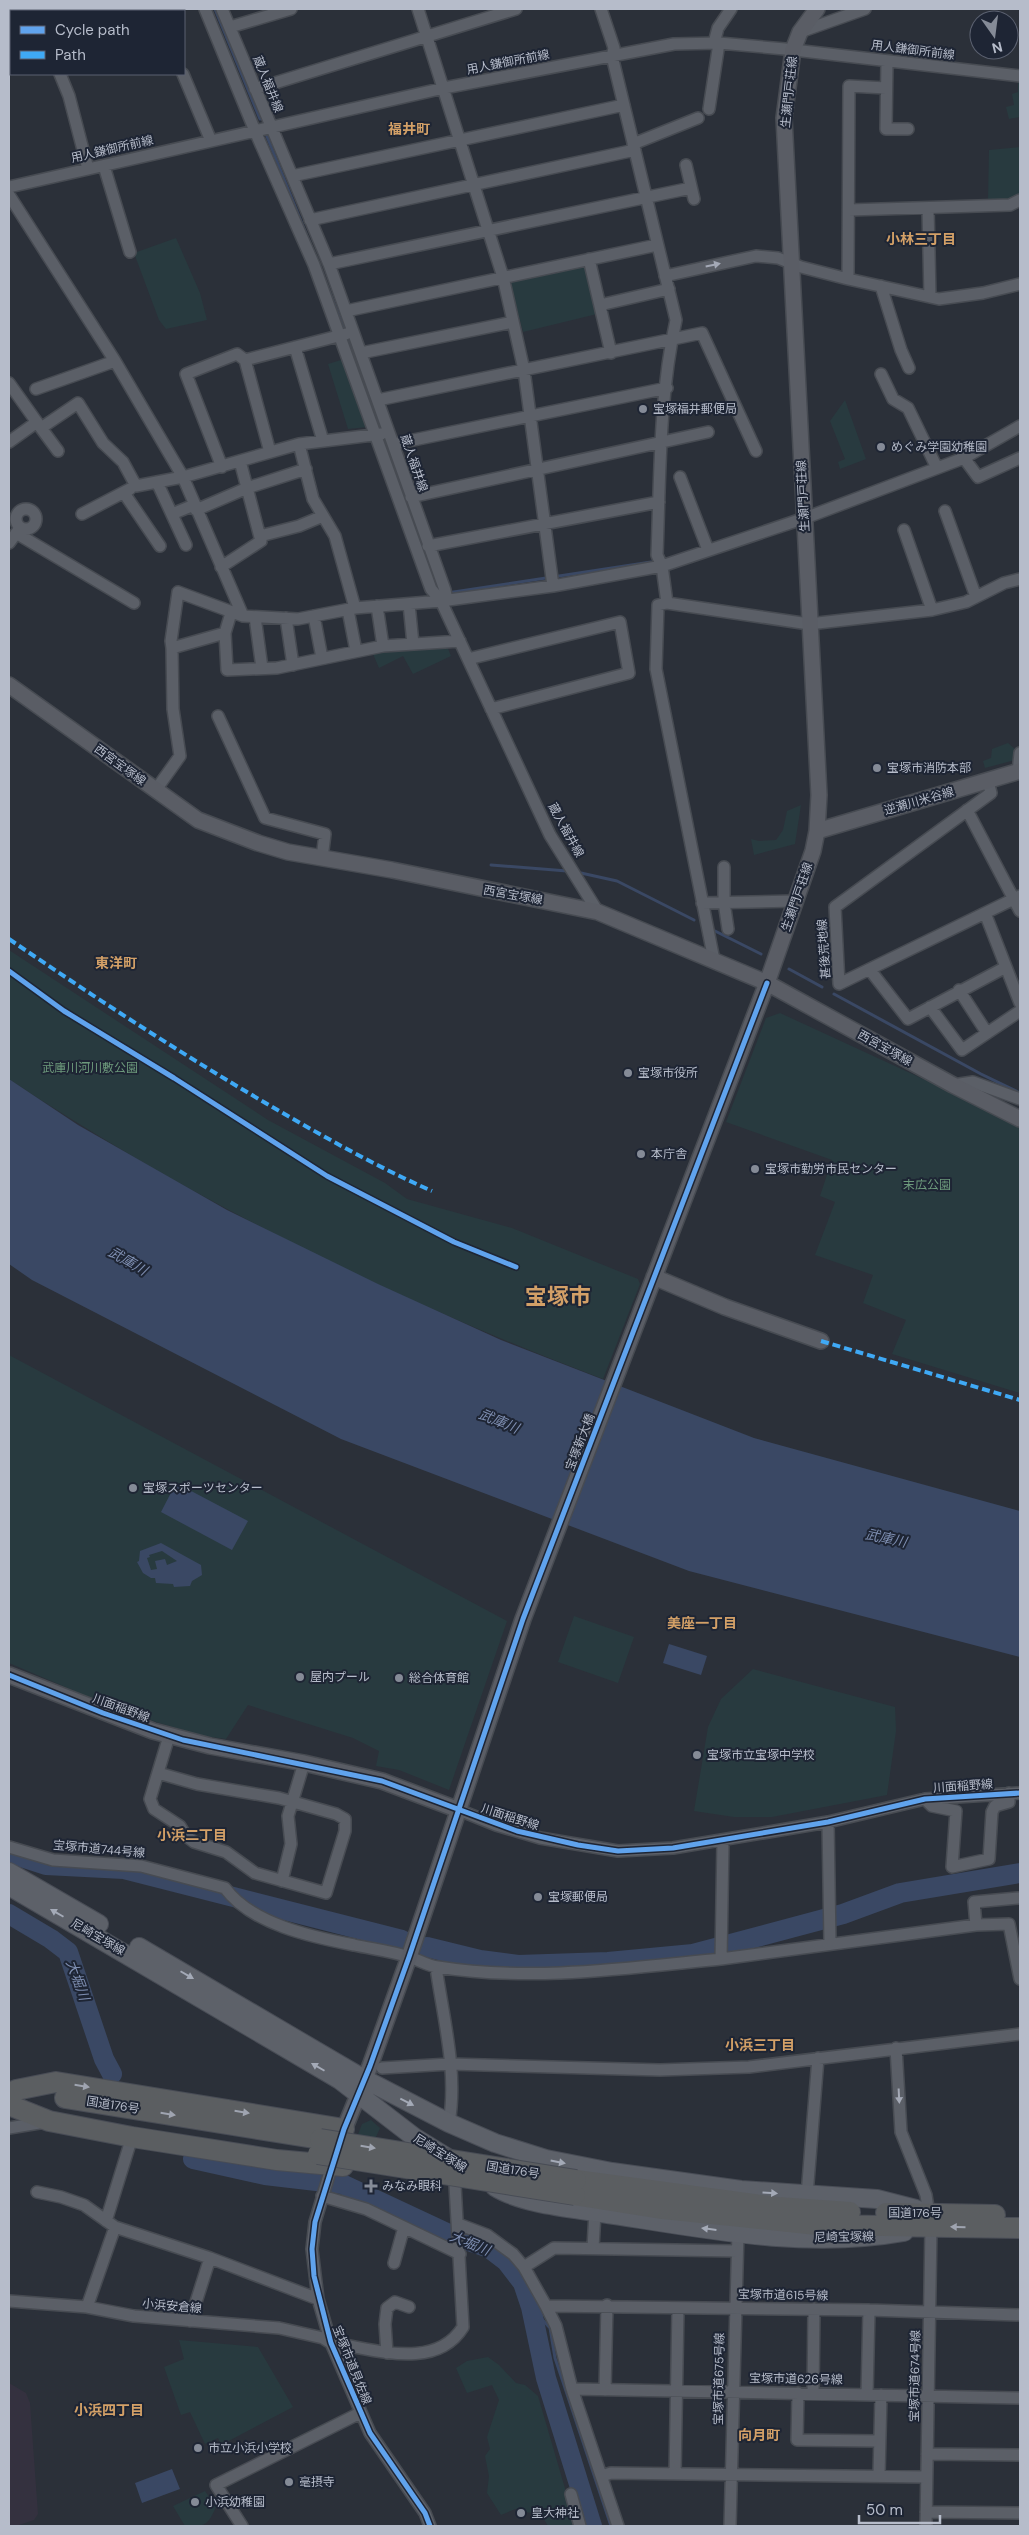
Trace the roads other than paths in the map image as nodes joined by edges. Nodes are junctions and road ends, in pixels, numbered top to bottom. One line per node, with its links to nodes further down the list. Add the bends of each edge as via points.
1 (205, 9): 29 (street)
2 (222, 9): 11 (street, 蔵人福井線)
3 (291, 9): 11 (street)
4 (418, 9): 13 (street)
5 (516, 9): 10 (street)
6 (601, 9): 16 (street, via 614,48)
7 (731, 9): 14 (street, via 718,28)
8 (817, 9): 12 (main road, 生瀬門戸荘線)
9 (865, 9): 12 (street)
10 (495, 12): 13 (street)
11 (230, 27): 23 (street, 蔵人福井線)
12 (800, 32): 15 (main road, 生瀬門戸荘線)
13 (427, 36): 21 (street); 23 (street)
14 (716, 43): 15 (street, 用人鎌御所前線); 16 (street, 用人鎌御所前線, via 674,44); 25 (street)
15 (793, 50): 17 (street, 用人鎌御所前線); 52 (main road, 生瀬門戸荘線, via 784,118)
16 (612, 56): 21 (street, 用人鎌御所前線); 24 (street)
17 (887, 61): 20 (street, 用人鎌御所前線); 22 (street)
18 (60, 75): 35 (street)
19 (183, 75): 30 (street)
20 (1020, 76)
21 (444, 88): 27 (street, 用人鎌御所前線); 31 (street)
22 (886, 88): 28 (street, via 886,129); 45 (street, via 849,86)
23 (255, 89): 27 (street, 蔵人福井線)
24 (624, 105): 31 (street); 32 (street)
25 (709, 109)
26 (698, 118): 32 (street)
27 (271, 128): 29 (street, 用人鎌御所前線); 36 (street, 蔵人福井線)
28 (908, 129)
29 (255, 131): 30 (street, 用人鎌御所前線); 63 (street)
30 (211, 141): 34 (street, 用人鎌御所前線)
31 (460, 141): 36 (street); 37 (street)
32 (634, 147): 37 (street); 41 (street)
33 (686, 165): 39 (street)
34 (104, 166): 35 (street, 用人鎌御所前線); 49 (street)
35 (88, 169): 38 (street, 用人鎌御所前線)
36 (292, 176): 46 (street, 蔵人福井線)
37 (472, 184): 46 (street); 47 (street)
38 (9, 187)
39 (691, 188): 41 (street); 42 (street)
40 (9, 196): 69 (street)
41 (646, 198): 47 (street); 48 (street)
42 (694, 199)
43 (1020, 200): 44 (street, via 1010,205)
44 (928, 208): 45 (street); 59 (street)
45 (849, 210): 55 (street)
46 (310, 220): 51 (street, 蔵人福井線)
47 (488, 231): 51 (street); 54 (street)
48 (657, 245): 50 (street); 53 (street)
49 (130, 252)
50 (589, 259): 54 (street); 60 (street)
51 (329, 264): 61 (street, 蔵人福井線)
52 (791, 264): 53 (street, one-way to 52, via 756,256 778,258); 55 (street); 111 (main road, 生瀬門戸荘線)
53 (665, 276): 58 (street)
54 (503, 277): 61 (street); 62 (street)
55 (848, 279): 57 (street)
56 (1020, 284): 59 (street, via 983,293 938,299)
57 (881, 286): 59 (street); 70 (street)
58 (668, 290): 60 (street); 64 (street, via 676,320)
59 (930, 297)
60 (600, 305): 67 (street)
61 (346, 311): 63 (street, 蔵人福井線)
62 (513, 322): 66 (street); 71 (street)
63 (347, 334): 65 (street); 66 (street, 蔵人福井線); 82 (street)
64 (671, 341): 67 (street); 74 (street); 89 (street, via 702,333)
65 (295, 347): 68 (street); 83 (street)
66 (361, 353): 76 (street, 蔵人福井線)
67 (611, 353): 71 (street)
68 (245, 360): 90 (street); 94 (street, via 237,354 186,374)
69 (115, 361): 75 (street); 98 (street)
70 (909, 368)
71 (524, 370): 76 (street); 77 (street)
72 (881, 374): 95 (street, via 893,399 908,408)
73 (9, 383): 78 (street)
74 (667, 388): 77 (street); 84 (street)
75 (36, 389)
76 (378, 400): 81 (street, 蔵人福井線)
77 (531, 416): 87 (street); 97 (street)
78 (39, 425): 85 (street); 88 (street); 101 (street, via 78,403 103,443 123,462)
79 (1020, 426): 91 (street)
80 (708, 432): 84 (street)
81 (389, 433): 82 (street); 87 (street, 蔵人福井線)
82 (376, 435): 83 (street); 124 (street, via 431,589)
83 (323, 441): 86 (street)
84 (662, 441): 97 (street); 105 (street)
85 (9, 442)
86 (299, 444): 90 (street); 96 (street)
87 (394, 444): 104 (street, 蔵人福井線)
88 (58, 451)
89 (756, 451)
90 (270, 452): 93 (street)
91 (964, 458): 92 (street, via 978,477); 95 (street)
92 (1020, 458)
93 (240, 461): 94 (street); 102 (street)
94 (222, 467): 98 (street)
95 (938, 468): 111 (street)
96 (306, 469): 102 (street); 110 (street, via 313,499)
97 (539, 469): 104 (street); 112 (street)
98 (183, 477): 100 (street); 106 (street)
99 (680, 477): 119 (street)
100 (156, 482): 101 (street); 109 (street)
101 (136, 486): 103 (street)
102 (247, 488): 106 (street); 114 (street)
103 (124, 493): 108 (street); 117 (street)
104 (411, 496): 118 (street, 蔵人福井線)
105 (659, 502): 112 (street); 120 (street, via 656,555)
106 (195, 508): 109 (street); 121 (street)
107 (945, 511): 125 (street)
108 (82, 514)
109 (172, 514): 116 (street)
110 (323, 516): 114 (street); 130 (street, via 335,536)
111 (805, 518): 119 (street); 136 (main road, 生瀬門戸荘線)
112 (546, 523): 118 (street); 123 (street)
113 (904, 530): 131 (street)
114 (260, 536): 121 (street, via 261,541)
115 (9, 543): 126 (street, via 18,530)
116 (186, 545)
117 (160, 546)
118 (428, 546): 124 (street, 蔵人福井線)
119 (708, 550): 120 (street)
120 (662, 566): 123 (street); 127 (street)
121 (221, 567): 132 (street)
122 (1020, 578): 125 (street)
123 (554, 586): 124 (street)
124 (444, 596): 128 (street); 138 (street, 蔵人福井線)
125 (976, 597): 131 (street)
126 (134, 603)
127 (667, 603): 136 (street); 161 (street, via 658,606 656,669)
128 (409, 604): 129 (street); 139 (street)
129 (377, 606): 130 (street); 140 (street)
130 (351, 609): 133 (street); 142 (street)
131 (932, 610): 136 (street)
132 (237, 614): 134 (street); 137 (street); 141 (street, via 178,592)
133 (314, 616): 135 (street); 143 (street)
134 (255, 617): 135 (street); 146 (street)
135 (286, 618): 145 (street)
136 (809, 624): 155 (main road, 生瀬門戸荘線, via 819,795)
137 (225, 633): 141 (street); 146 (street, via 227,670)
138 (460, 641): 139 (street); 144 (street, 蔵人福井線)
139 (413, 644): 140 (street)
140 (383, 646): 142 (street)
141 (172, 648): 153 (street, via 173,709 180,756)
142 (356, 651): 143 (street)
143 (322, 658): 145 (street)
144 (468, 659): 148 (street, 蔵人福井線); 148 (street, via 620,622 629,673)
145 (293, 664): 146 (street)
146 (262, 668)
147 (9, 685): 153 (main road, 西宮宝塚線)
148 (492, 709): 163 (street, 蔵人福井線, via 550,835)
149 (218, 716): 156 (street, via 265,818 325,834)
150 (1020, 753): 151 (street)
151 (1019, 771): 152 (main road, 逆瀬川米谷線)
152 (988, 781): 154 (street, via 990,793); 155 (main road, 逆瀬川米谷線)
153 (155, 790): 156 (main road, 西宮宝塚線, via 198,820 258,844)
154 (967, 810): 158 (street); 168 (street, 甚後荒地線, via 834,907 839,984)
155 (817, 831): 159 (main road, 生瀬門戸荘線)
156 (322, 858): 163 (main road, 西宮宝塚線)
157 (724, 867): 160 (street)
158 (1018, 897): 162 (street); 164 (street, 甚後荒地線)
159 (795, 901): 160 (street); 169 (main road, 生瀬門戸荘線)
160 (724, 902): 161 (street); 165 (street)
161 (702, 903): 166 (street)
162 (1020, 911)
163 (598, 912): 166 (main road, 西宮宝塚線)
164 (985, 912): 167 (street); 168 (street, 甚後荒地線)
165 (728, 929)
166 (714, 960): 169 (main road, 西宮宝塚線)
167 (1006, 967): 170 (street); 171 (street)
168 (870, 970): 172 (street, via 908,1019)
169 (768, 983): 175 (main road, 西宮宝塚線); 178 (main road, 生瀬門戸荘線)
170 (959, 990): 172 (street); 174 (street)
171 (1020, 1003)
172 (930, 1007): 174 (street, via 962,1050)
173 (1020, 1011): 174 (street)
174 (987, 1033)
175 (953, 1085): 176 (street, via 973,1082); 177 (main road, 西宮宝塚線)
176 (1020, 1099)
177 (1020, 1119)
178 (652, 1281): 179 (main road); 187 (main road, 宝塚新大橋, via 528,1606)
179 (821, 1341)
180 (9, 1675): 181 (main road, 川面稲野線)
181 (169, 1736): 182 (main road, 川面稲野線); 183 (street)
182 (304, 1763): 186 (street); 187 (main road, 川面稲野線, via 403,1787)
183 (158, 1773): 186 (street, via 197,1784); 192 (street, via 150,1799 154,1809 180,1826 194,1842 226,1852 249,1870)
184 (1015, 1793): 185 (street, 川面稲野線); 185 (street, via 1009,1802 995,1806 992,1812 989,1859 952,1867 956,1811 932,1806)
185 (925, 1799): 188 (street, 川面稲野線)
186 (292, 1802): 192 (street, via 287,1823 291,1844); 192 (street, via 341,1816 345,1819 346,1831 326,1893)
187 (459, 1810): 189 (street, 川面稲野線, via 540,1838 618,1851 672,1848); 197 (main road, 宝塚新大橋)
188 (828, 1822): 189 (street, 川面稲野線); 196 (street)
189 (723, 1840): 198 (street)
190 (9, 1847): 197 (street, 宝塚市道744号線, via 53,1860 142,1866 226,1888 231,1896 276,1924 322,1939)
191 (9, 1872): 206 (main road, 尼崎宝塚線, one-way to 206)
192 (282, 1881)
193 (9, 1886): 206 (main road, 尼崎宝塚線, one-way to 193, via 340,2080)
194 (1018, 1898): 195 (street, via 974,1902)
195 (976, 1925): 196 (street, 宝塚市道744号線); 200 (street, 宝塚市道744号線, via 1009,1924)
196 (830, 1944): 198 (street, 宝塚市道744号線)
197 (409, 1957): 199 (street, 宝塚市道744号線); 206 (main road, 宝塚新大橋)
198 (721, 1959): 199 (street, 宝塚市道744号線, via 535,1972)
199 (436, 1967): 204 (street)
200 (1020, 1979)
201 (1020, 2034): 202 (street)
202 (896, 2048): 203 (street); 221 (street, 宝塚市道674号線, one-way to 221, via 902,2132 926,2195)
203 (818, 2058): 204 (street, via 749,2067 660,2070); 218 (street)
204 (450, 2064): 205 (street); 209 (street, via 452,2105)
205 (382, 2068)
206 (361, 2086): 209 (main road, 尼崎宝塚線, one-way to 209); 211 (main road, 宝塚新大橋); 217 (main road, 尼崎宝塚線, via 414,2137)
207 (11, 2096): 208 (highway); 211 (highway, one-way to 211, via 56,2082); 213 (highway, 国道176号)
208 (49, 2121): 210 (street); 212 (highway)
209 (448, 2123): 218 (main road, 尼崎宝塚線, one-way to 218, via 495,2144 546,2159 741,2190)
210 (9, 2128)
211 (344, 2129): 213 (main road, 宝塚新大橋)
212 (132, 2137): 213 (highway, via 277,2160); 222 (street)
213 (325, 2159): 214 (highway); 216 (street, 宝塚市道見佐線); 221 (highway, 国道176号, bridge, via 576,2188 663,2209 817,2225)
214 (455, 2185): 217 (highway); 224 (street, 小浜安倉線)
215 (37, 2192): 222 (street, via 61,2196 84,2205)
216 (324, 2192): 223 (street); 233 (street, 宝塚市道見佐線, via 315,2222 312,2249)
217 (502, 2192): 219 (main road, 尼崎宝塚線)
218 (807, 2195): 221 (main road, 尼崎宝塚線, via 877,2199)
219 (595, 2212): 226 (main road, 尼崎宝塚線, one-way to 219); 227 (street)
220 (1020, 2216): 221 (highway, 国道176号)
221 (931, 2220): 225 (highway, 国道176号, one-way to 221); 226 (main road, 尼崎宝塚線, via 876,2237 795,2238); 243 (street, 宝塚市道674号線)
222 (111, 2224): 230 (street); 237 (street)
223 (404, 2227): 228 (street); 231 (street)
224 (458, 2227): 228 (street, 小浜安倉線); 232 (street, via 488,2236 513,2254)
225 (1020, 2228)
226 (738, 2232): 229 (street, 宝塚市道675号線)
227 (593, 2248): 229 (street); 232 (street, via 554,2248)
228 (460, 2250): 247 (street, 小浜安倉線, via 464,2322 459,2334 426,2352)
229 (737, 2251): 240 (street, 宝塚市道675号線)
230 (210, 2258): 233 (street); 245 (street)
231 (394, 2263)
232 (524, 2267): 236 (street)
233 (318, 2299): 246 (street, 宝塚市道見佐線)
234 (9, 2301): 237 (street, 小浜安倉線)
235 (607, 2305): 236 (street, 宝塚市道615号線); 239 (street, 宝塚市道615号線); 249 (street)
236 (546, 2306): 248 (street, via 556,2326)
237 (87, 2307): 245 (street, 小浜安倉線, via 134,2316)
238 (409, 2307): 247 (street, via 395,2302 387,2308)
239 (678, 2308): 240 (street, 宝塚市道615号線); 250 (street)
240 (734, 2308): 241 (street, 宝塚市道615号線); 251 (street, 宝塚市道675号線)
241 (814, 2309): 242 (street, 宝塚市道615号線); 253 (street)
242 (869, 2310): 243 (street, 宝塚市道615号線); 254 (street)
243 (930, 2313): 244 (street, 宝塚市道615号線); 256 (street, 宝塚市道674号線)
244 (1020, 2315)
245 (190, 2321): 246 (street, 小浜安倉線, via 279,2328 323,2338)
246 (331, 2343): 247 (street, 小浜安倉線); 258 (street, 宝塚市道見佐線)
247 (387, 2353)
248 (572, 2390): 249 (street, 宝塚市道626号線); 265 (street)
249 (605, 2390): 250 (street, 宝塚市道626号線)
250 (675, 2391): 251 (street, 宝塚市道626号線); 262 (street)
251 (733, 2391): 252 (street, 宝塚市道626号線); 263 (street, 宝塚市道675号線)
252 (798, 2393): 253 (street, 宝塚市道626号線); 259 (street, via 797,2440)
253 (813, 2393): 254 (street, 宝塚市道626号線)
254 (867, 2395): 255 (street, 宝塚市道626号線)
255 (881, 2395): 256 (street, 宝塚市道626号線); 259 (street)
256 (929, 2396): 257 (street, 宝塚市道626号線); 260 (street, 宝塚市道674号線)
257 (1020, 2398)
258 (360, 2413): 270 (street, via 216,2485); 271 (street, 宝塚市道見佐線, via 370,2433 426,2512)
259 (879, 2441): 264 (street)
260 (927, 2454): 261 (street); 266 (street, 宝塚市道674号線)
261 (1020, 2455)
262 (675, 2474): 263 (street); 265 (street, via 612,2473)
263 (731, 2474): 264 (street); 274 (street, 宝塚市道675号線)
264 (879, 2475): 266 (street)
265 (602, 2476): 273 (street)
266 (926, 2477): 268 (street, 宝塚市道674号線)
267 (571, 2494): 272 (street)
268 (926, 2512): 269 (street); 275 (street, 宝塚市道674号線)
269 (1020, 2513)
270 (242, 2526)
271 (430, 2526)
272 (580, 2526)
273 (618, 2526)
274 (730, 2526)
275 (926, 2526)

